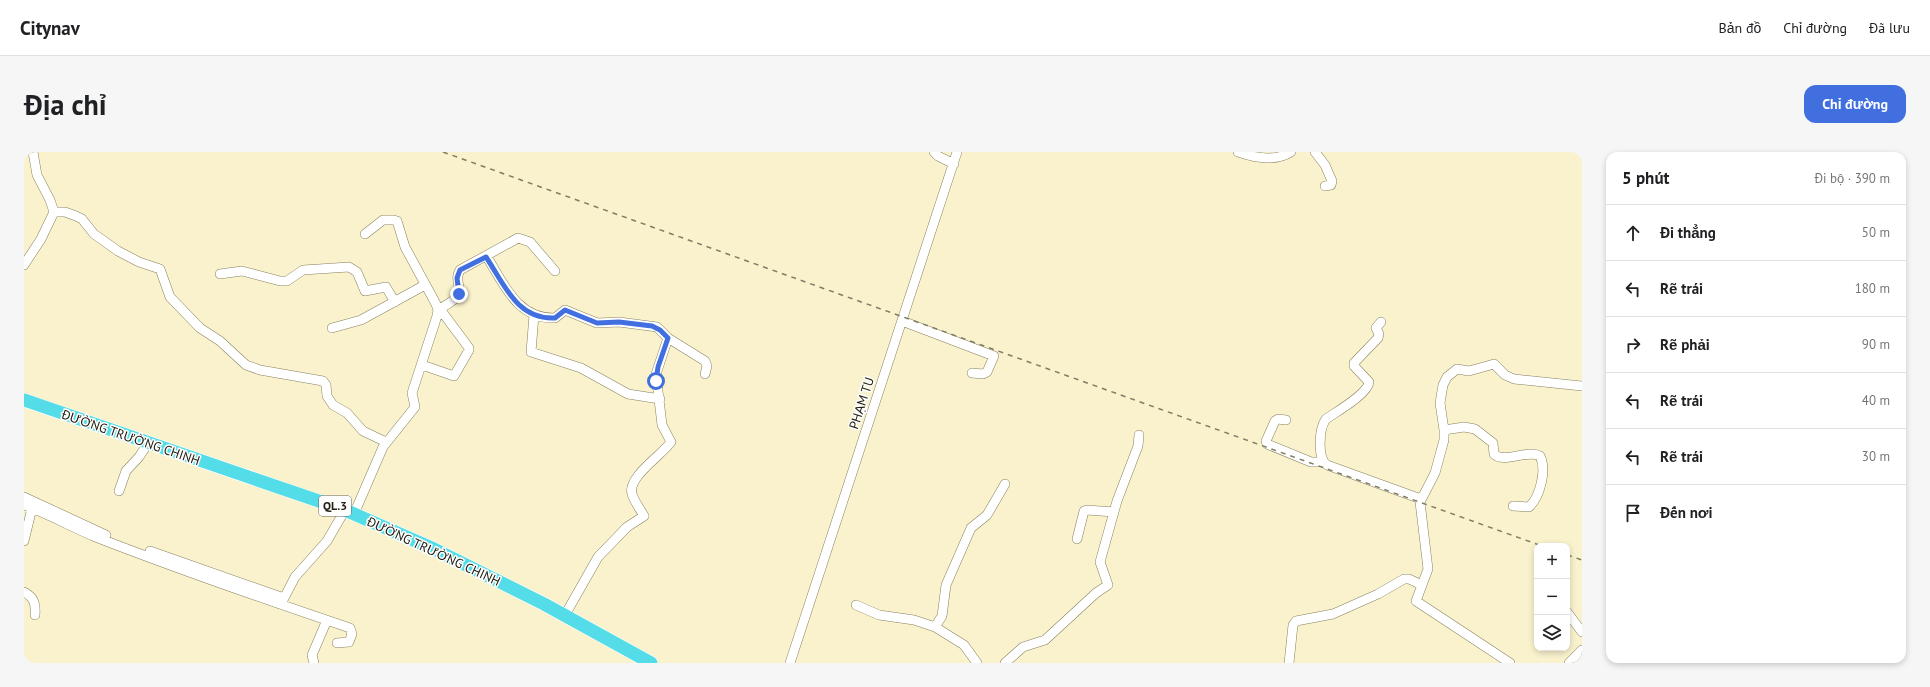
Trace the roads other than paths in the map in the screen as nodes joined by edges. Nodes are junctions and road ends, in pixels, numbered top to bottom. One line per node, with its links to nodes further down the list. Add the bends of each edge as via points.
1 (33, 152): 9 (street, via 36,174)
2 (934, 152): 7 (street)
3 (957, 152): 7 (street, PHẠM TU)
4 (1238, 152): 5 (street, via 1270,159 1280,158)
5 (1291, 152)
6 (1315, 152): 8 (street, via 1332,181 1331,185)
7 (954, 164): 19 (street, PHẠM TU)
8 (1324, 186)
9 (54, 212): 12 (street); 32 (street, via 65,212 82,219 94,234 118,251 160,269 170,297 200,328 220,341 246,365 260,370 323,381 327,396 333,404 350,416 364,431)
10 (364, 234): 15 (street, via 383,220 395,220 405,247)
11 (486, 257): 13 (street, via 518,238 530,242); 17 (street, via 460,270 457,278 459,294); 18 (street, via 517,304)
12 (24, 265)
13 (555, 271)
14 (220, 274): 16 (street, via 242,271 287,281 303,270 349,267 357,272 365,291 386,287)
15 (425, 285): 16 (street); 17 (street)
16 (395, 302): 21 (street, via 361,320)
17 (439, 309): 23 (street); 23 (street, via 469,349 454,376)
18 (534, 315): 22 (street, via 555,318 567,310 597,323 619,322 652,326); 27 (street, via 531,352 581,368 628,394)
19 (902, 321): 24 (street, via 994,356 987,372); 60 (street, PHẠM TU)
20 (1381, 322): 34 (street, via 1376,328 1378,338 1354,363 1369,382 1369,386 1357,398 1326,419 1320,428)
21 (332, 328)
22 (668, 338): 25 (street, via 704,361 707,366); 27 (street, via 656,374)
23 (422, 364): 32 (street, via 412,393 416,407)
24 (972, 373)
25 (705, 374)
26 (1582, 386): 30 (street, via 1514,379 1505,375 1494,364 1469,371 1457,369 1447,377 1443,385 1440,408)
27 (660, 399): 51 (street, via 662,425 671,442 638,475 631,489 644,516 627,527 598,557)
28 (24, 400): 33 (highway, ĐƯỜNG TRƯỜNG CHINH / QL.3)
29 (1286, 420): 34 (street, via 1275,421 1267,444 1311,462)
30 (1444, 430): 38 (street, via 1444,440 1435,473); 40 (street, via 1464,427 1477,430 1493,443 1494,454 1497,456 1515,457 1530,453 1540,456 1542,467 1534,500 1529,507)
31 (1139, 435): 42 (street, via 1138,446)
32 (386, 442): 41 (street)
33 (148, 443): 36 (street, via 126,471); 41 (highway, ĐƯỜNG TRƯỜNG CHINH / QL.3)
34 (1324, 462): 38 (street)
35 (1005, 484): 54 (street, via 987,515 971,528 946,585 942,616)
36 (119, 491)
37 (24, 497): 45 (street, via 108,536)
38 (1421, 500): 46 (street, via 1419,510 1428,565)
39 (28, 506): 44 (street); 45 (street, via 92,535)
40 (1513, 506)
41 (350, 512): 48 (street, via 295,577); 51 (highway, ĐƯỜNG TRƯỜNG CHINH / QL.3, via 434,549)
42 (1114, 512): 43 (street, via 1084,511); 62 (street, via 1100,562 1108,582 1106,588 1096,593 1045,640 1023,647)
43 (1077, 539)
44 (24, 541)
45 (185, 567): 48 (street)
46 (1422, 585): 63 (street, via 1404,578 1378,594 1333,614 1296,621); 64 (street, via 1416,598 1418,603)
47 (24, 592): 50 (street, via 31,595 34,601)
48 (283, 601): 53 (street)
49 (856, 605): 54 (street, via 879,615 914,620)
50 (35, 615)
51 (565, 615): 59 (highway, ĐƯỜNG TRƯỜNG CHINH / QL.3)
52 (1569, 615): 55 (street)
53 (327, 620): 56 (street, via 352,631 349,642); 58 (street, via 312,655)
54 (935, 627): 61 (street, via 964,646)
55 (1582, 632)
56 (336, 643)
57 (1582, 650): 65 (street)
58 (314, 663)
59 (651, 663)
60 (790, 663)
61 (977, 663)
62 (1005, 663)
63 (1289, 663)
64 (1510, 663)
65 (1569, 663)

